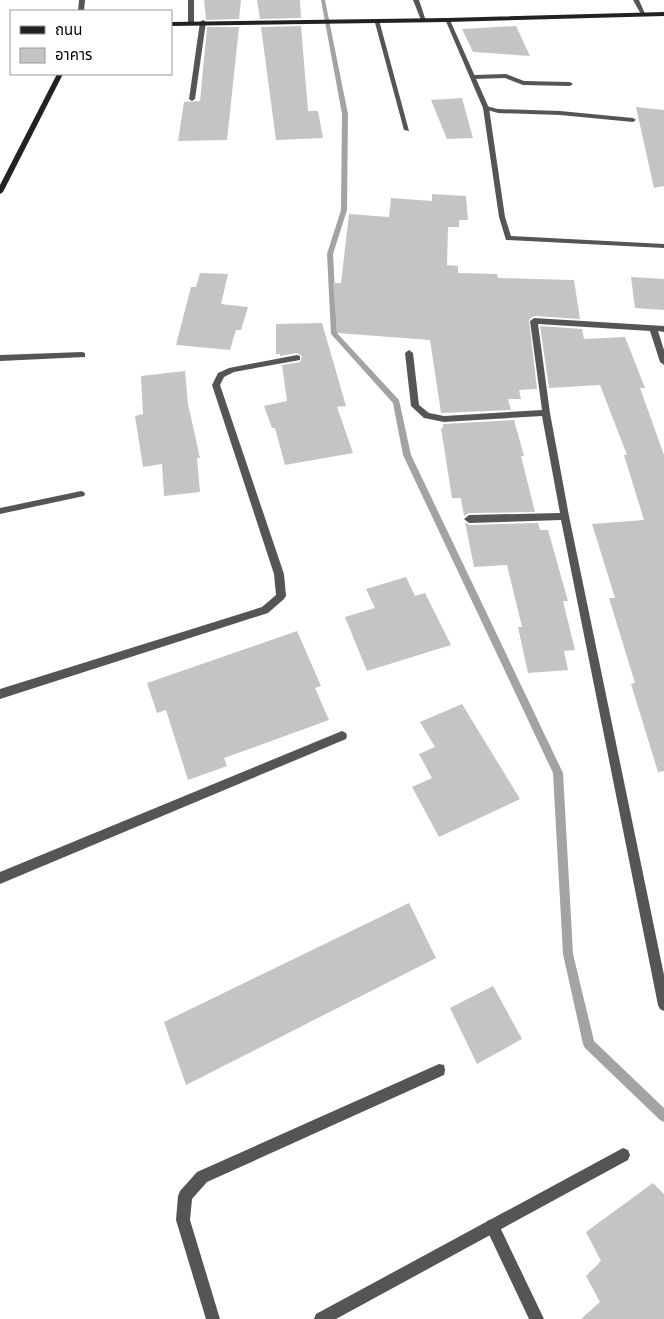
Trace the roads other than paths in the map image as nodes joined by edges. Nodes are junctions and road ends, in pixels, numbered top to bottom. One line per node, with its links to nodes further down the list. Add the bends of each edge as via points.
1 (191, 0): 10 (street)
2 (416, 0): 7 (street)
3 (636, 0): 5 (street)
4 (664, 14): 5 (street)
5 (644, 15): 8 (street)
6 (376, 20): 7 (street); 9 (street); 18 (street)
7 (424, 20): 8 (street)
8 (447, 20): 13 (street)
9 (203, 22): 10 (street); 15 (street)
10 (191, 23): 11 (street)
11 (172, 24)
12 (59, 75): 19 (street)
13 (473, 77): 14 (street, via 506,76 523,82); 16 (street)
14 (570, 84)
15 (192, 99)
16 (486, 108): 17 (street, via 498,112 560,113); 20 (street, via 508,238)
17 (633, 120)
18 (407, 130)
19 (0, 192)
20 (664, 246)
21 (659, 329): 26 (street); 27 (street, via 534,321)
22 (409, 353): 27 (street, via 415,406 427,416 444,419)
23 (82, 355): 24 (street)
24 (0, 358)
25 (297, 358): 32 (street, via 232,370 221,375 216,385 279,574 280,596 265,610)
26 (664, 362)
27 (546, 413): 30 (street)
28 (81, 494): 29 (street)
29 (0, 511)
30 (565, 516): 31 (street); 35 (street)
31 (470, 519)
32 (0, 694)
33 (342, 736): 34 (street)
34 (0, 878)
35 (664, 1005)
36 (439, 1070): 39 (street, via 202,1177 185,1196 183,1220)
37 (623, 1155): 38 (street)
38 (492, 1226): 40 (street); 41 (street)
39 (214, 1319)
40 (320, 1319)
41 (537, 1319)

